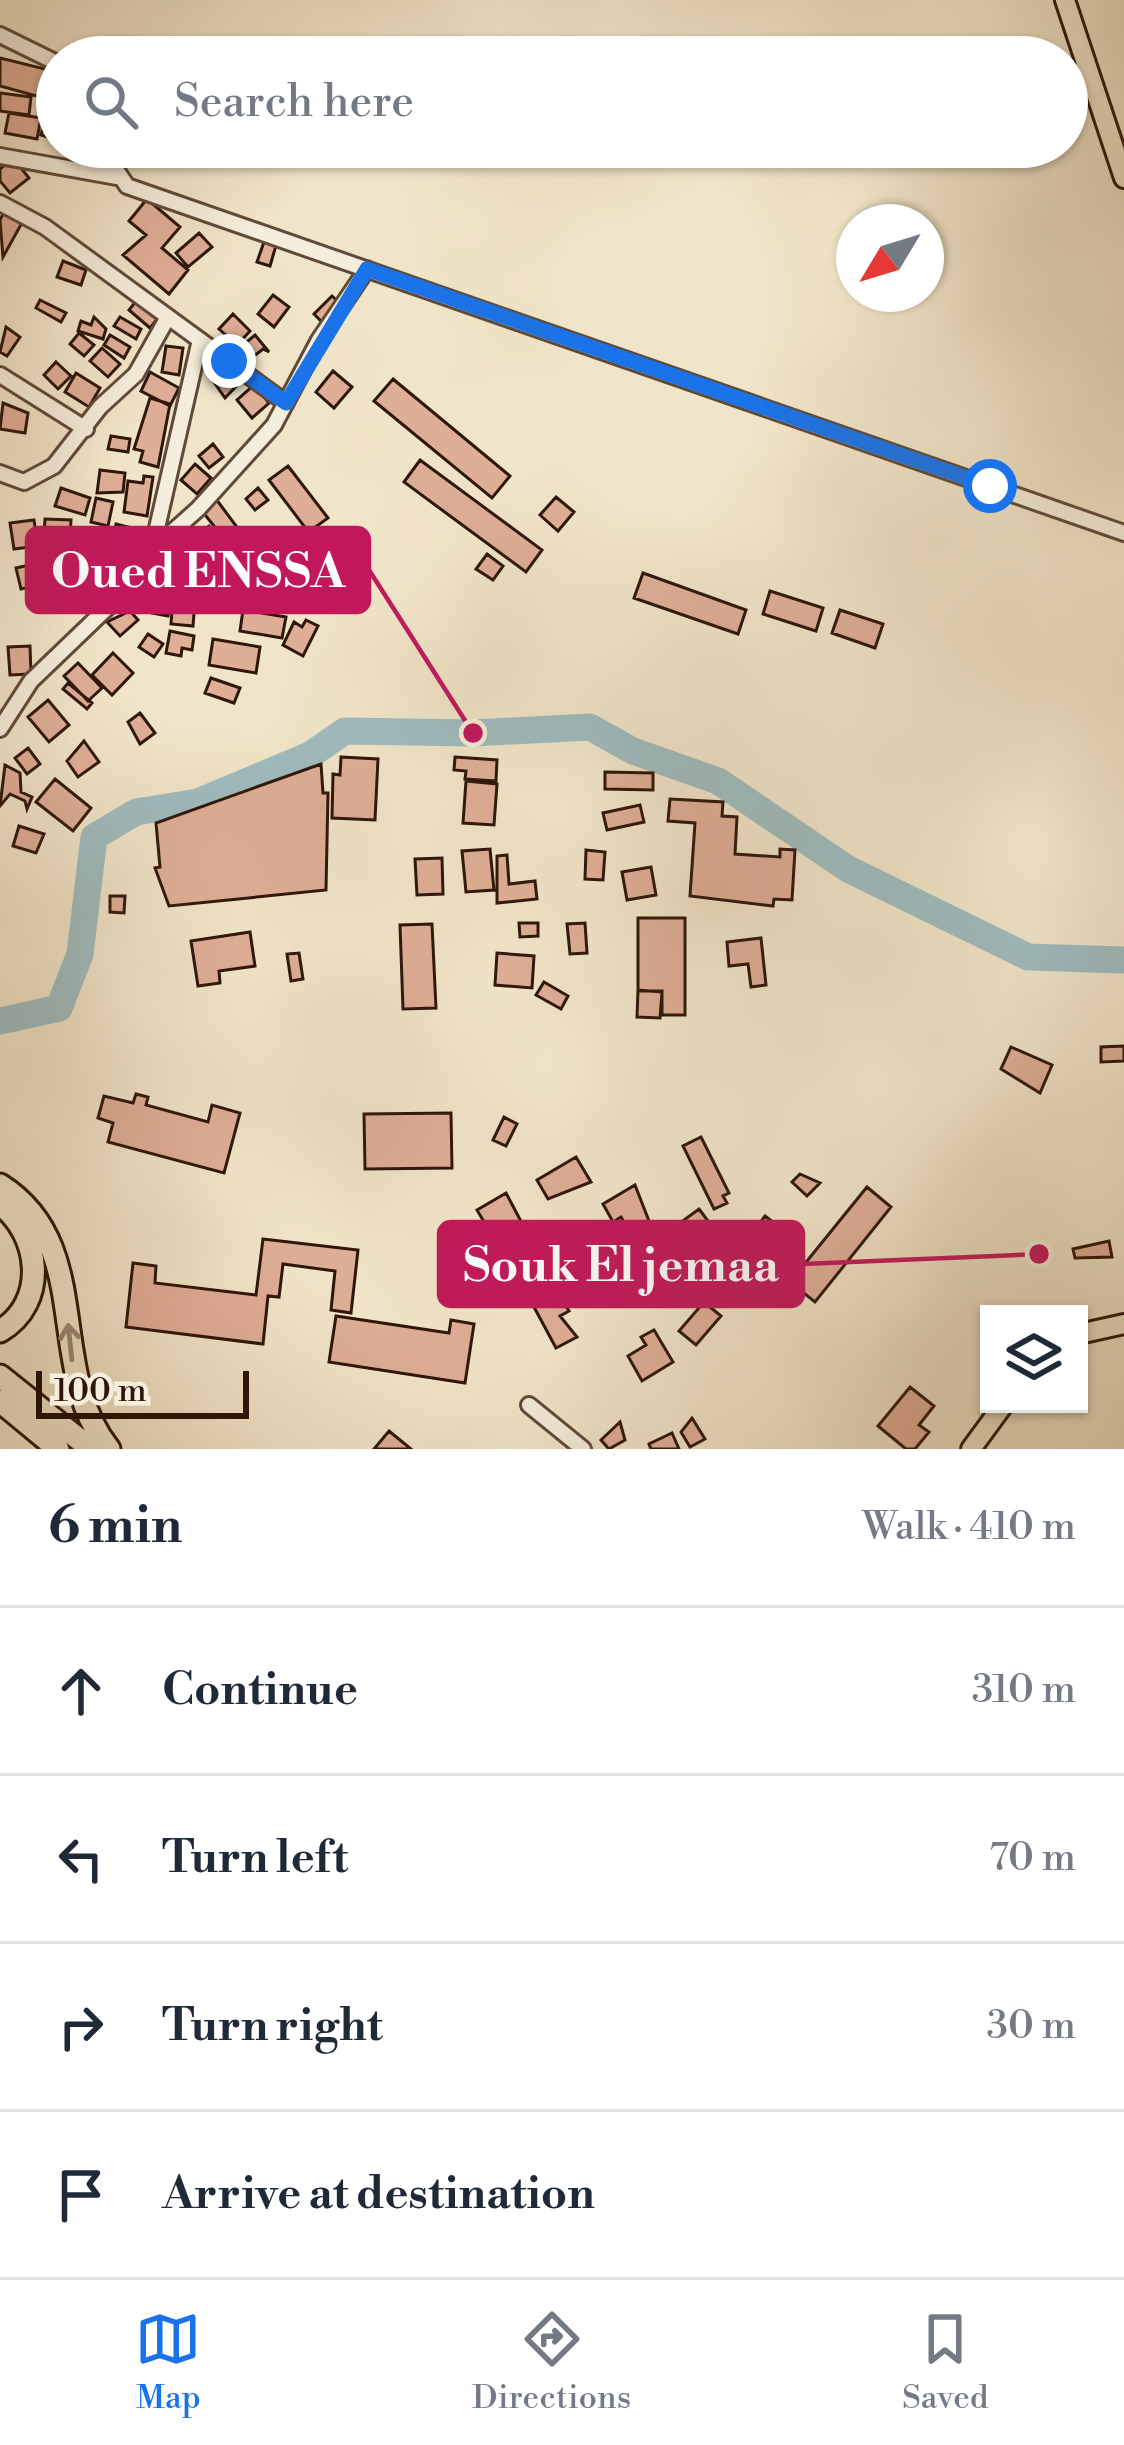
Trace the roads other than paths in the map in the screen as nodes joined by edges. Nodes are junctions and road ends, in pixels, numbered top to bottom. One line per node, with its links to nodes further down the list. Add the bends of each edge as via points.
1 (1065, 0): 3 (main road)
2 (0, 34): 4 (street)
3 (1077, 36)
4 (36, 52)
5 (1088, 69): 11 (main road)
6 (0, 156): 7 (street)
7 (36, 163)
8 (64, 168): 10 (street)
9 (112, 168): 10 (street)
10 (117, 178): 13 (street)
11 (1124, 178)
12 (0, 203): 14 (street)
13 (367, 269): 17 (street); 20 (street)
14 (168, 317): 15 (street); 18 (street, via 136,374)
15 (200, 340): 17 (street); 21 (street)
16 (0, 375): 18 (street)
17 (286, 403): 21 (street, via 243,463)
18 (86, 429): 19 (street, via 53,466 24,482)
19 (0, 472)
20 (1124, 533)
21 (152, 550): 22 (street, via 132,584 31,681)
22 (0, 729)
23 (0, 1185): 36 (highway, one-way to 23, via 79,1399 53,1245 24,1200)
24 (0, 1204): 26 (highway, via 23,1227 34,1267 19,1315)
25 (1124, 1324): 27 (main road)
26 (0, 1331)
27 (1088, 1332)
28 (0, 1376): 35 (highway)
29 (0, 1401): 34 (highway)
30 (529, 1405): 37 (street)
31 (997, 1413): 38 (main road)
32 (0, 1418): 33 (highway)
33 (43, 1449)
34 (58, 1449)
35 (91, 1449)
36 (109, 1449)
37 (583, 1449)
38 (971, 1449)

